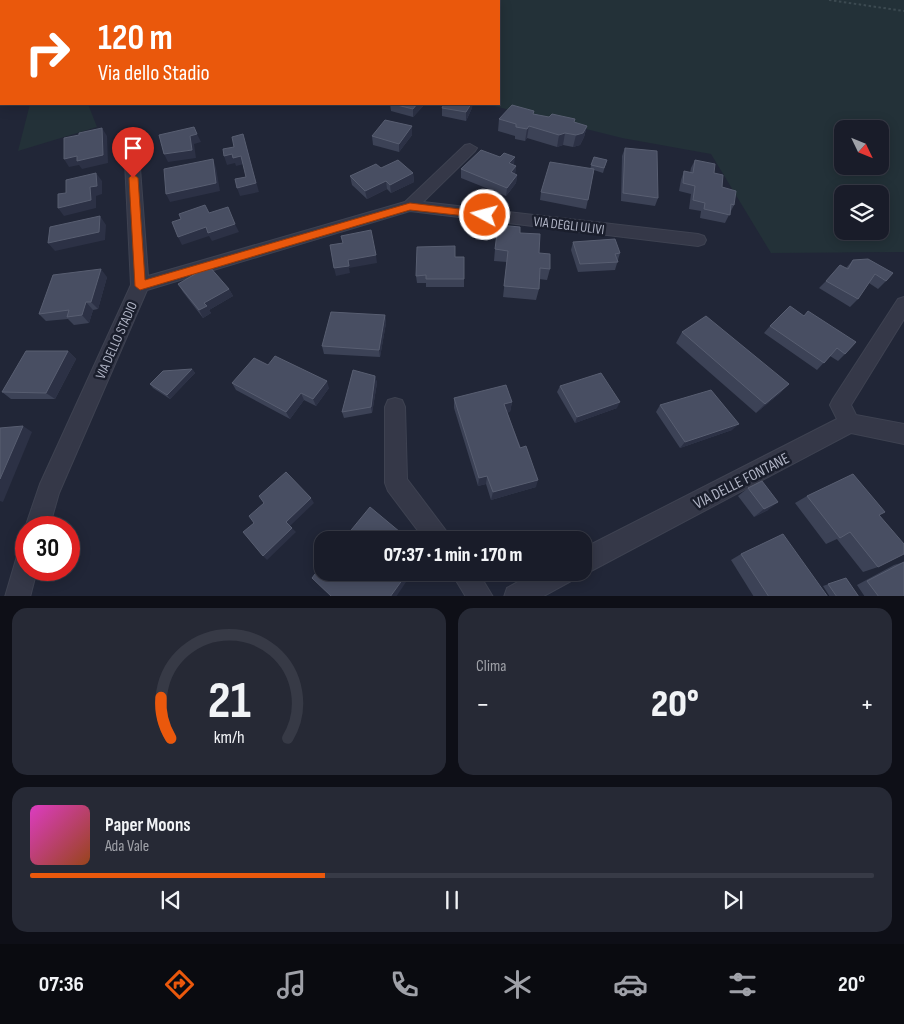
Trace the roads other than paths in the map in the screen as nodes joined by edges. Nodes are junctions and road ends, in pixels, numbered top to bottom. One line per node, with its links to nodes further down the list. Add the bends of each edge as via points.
1 (131, 142): 5 (street, VIA DELLO STADIO)
2 (470, 148): 3 (street, VIA DEGLI ULIVI)
3 (410, 206): 4 (street, VIA DEGLI ULIVI); 5 (street, VIA DEGLI ULIVI)
4 (698, 240)
5 (140, 286): 10 (street, VIA DELLO STADIO, via 48,492)
6 (904, 304): 8 (street, via 840,406)
7 (395, 407): 11 (street, via 396,483)
8 (850, 423): 9 (street); 12 (street, VIA DELLE FONTANE)
9 (904, 434)
10 (41, 516)
11 (432, 531)
12 (592, 557)
13 (21, 581): 16 (street)
14 (469, 581): 17 (street)
15 (545, 581): 18 (street)
16 (17, 596)
17 (480, 596)
18 (516, 596)

